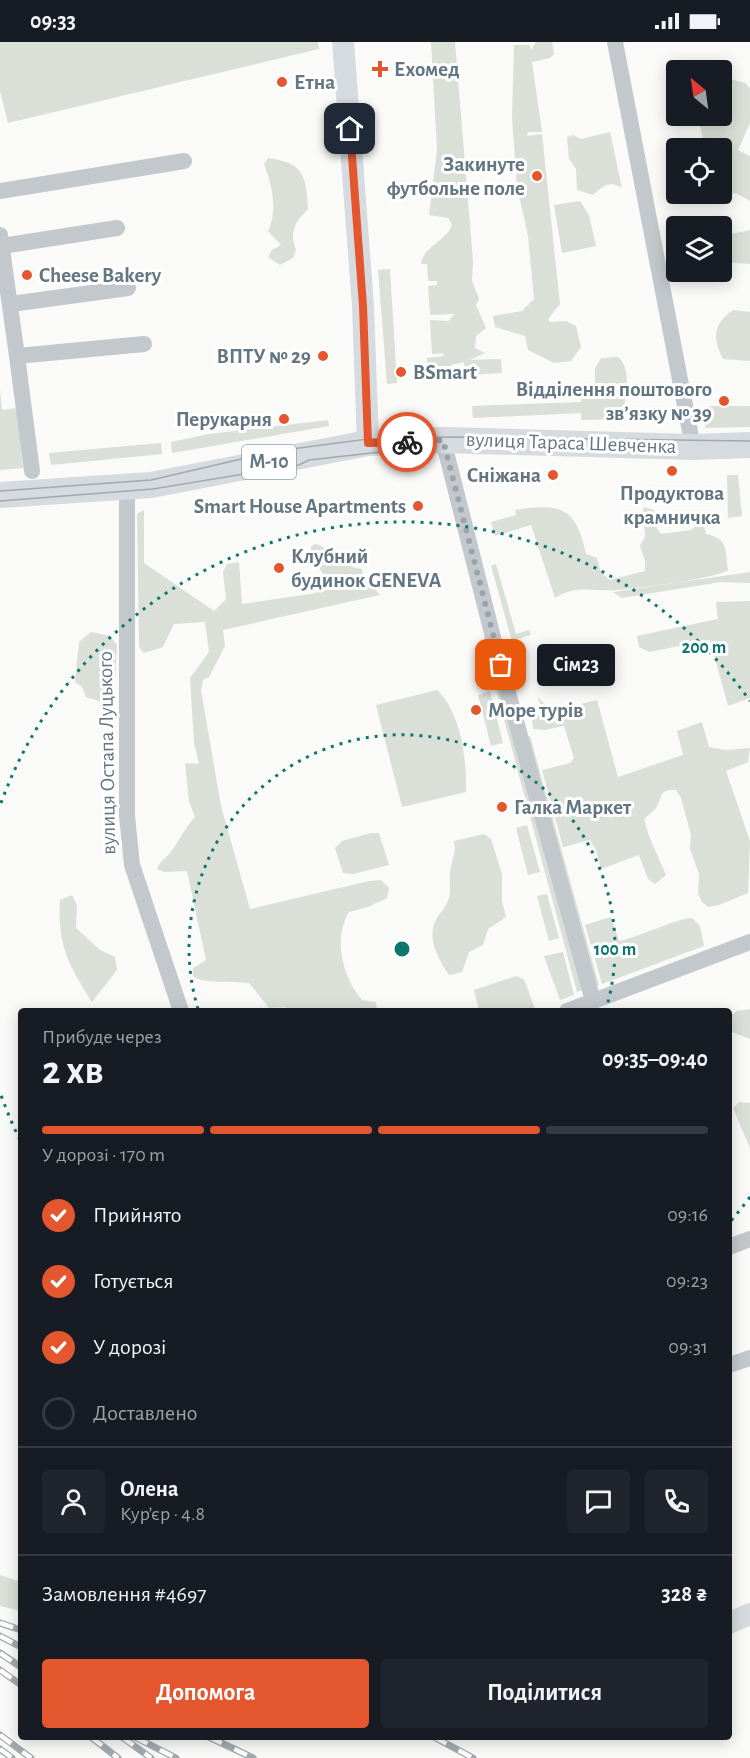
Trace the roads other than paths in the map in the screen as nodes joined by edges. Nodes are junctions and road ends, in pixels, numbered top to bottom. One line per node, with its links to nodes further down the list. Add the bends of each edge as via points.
1 (343, 42): 12 (main road, via 363,306)
2 (615, 42): 14 (street)
3 (184, 161): 4 (street)
4 (0, 191)
5 (117, 228): 6 (street)
6 (1, 240): 8 (street)
7 (128, 288): 8 (street)
8 (11, 304): 10 (street)
9 (144, 344): 10 (street)
10 (17, 356): 15 (street)
11 (443, 440): 12 (main road, вулиця Тараса Шевченка / М-10); 14 (main road, вулиця Тараса Шевченка / М-10); 19 (street)
12 (368, 443): 16 (main road, вулиця Тараса Шевченка / М-10)
13 (750, 445): 14 (main road, вулиця Тараса Шевченка / М-10)
14 (693, 447)
15 (32, 471)
16 (127, 487): 17 (main road, вулиця Тараса Шевченка / М-10); 20 (street, вулиця Остапа Луцького, via 127,816 132,865)
17 (0, 495)
18 (750, 942): 19 (street)
19 (593, 1000): 21 (street)
20 (180, 1008)
21 (574, 1008)
22 (750, 1239): 23 (street)
23 (732, 1246)
24 (750, 1358): 25 (street)
25 (732, 1364)
26 (750, 1614): 27 (main road)
27 (732, 1622)

